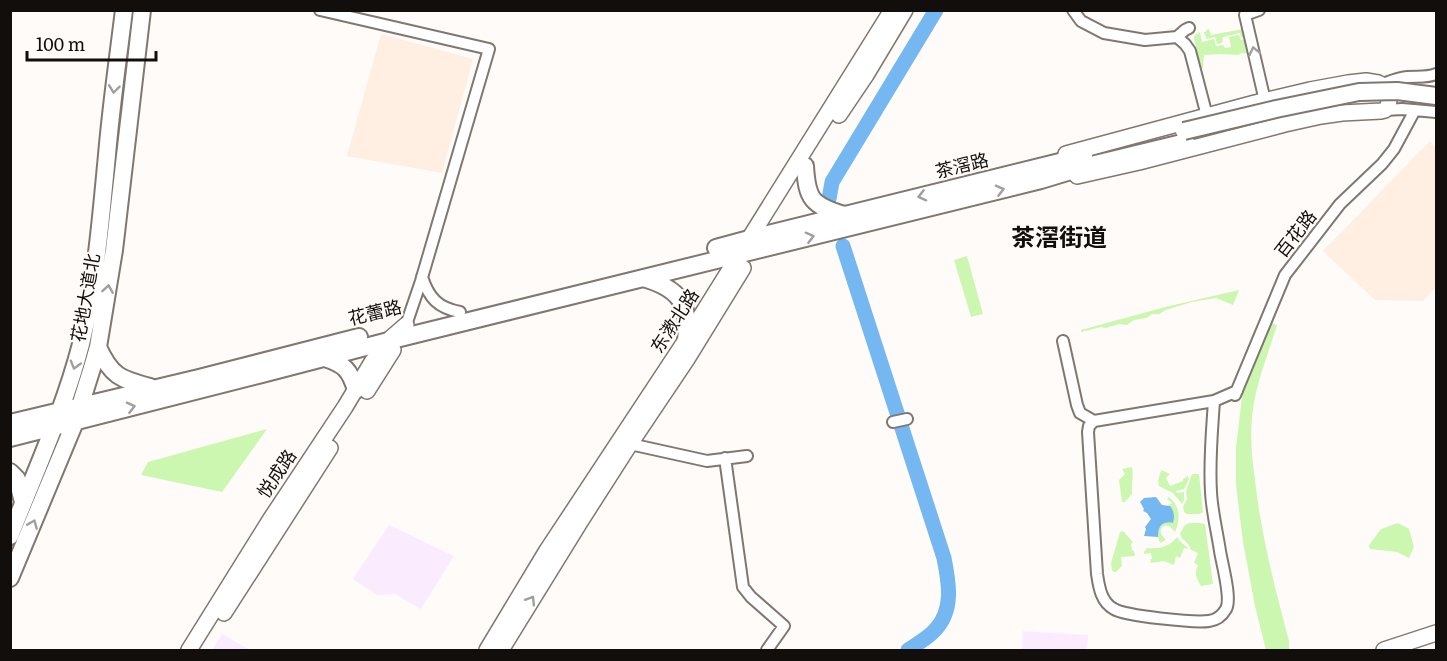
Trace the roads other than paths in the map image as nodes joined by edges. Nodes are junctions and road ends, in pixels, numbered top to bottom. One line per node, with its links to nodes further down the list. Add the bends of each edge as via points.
1 (124, 10): 36 (main road, 花地大道北, one-way to 36, via 91,292 74,370)
2 (142, 10): 30 (main road, 花地大道北, one-way to 2, via 114,250)
3 (320, 10): 24 (street, via 489,49)
4 (892, 10): 23 (street, 东漖北路)
5 (905, 10): 20 (street, 东漖北路)
6 (1073, 10): 9 (street, via 1081,21 1104,33 1145,40)
7 (1259, 10): 13 (street, one-way to 7, via 1245,15)
8 (1189, 28): 9 (street)
9 (1177, 37): 18 (street, via 1190,51)
10 (1435, 76): 11 (street, via 1408,77)
11 (1383, 84): 13 (street, via 1365,81); 15 (street, via 1389,94)
12 (1437, 96): 19 (main road, bridge, via 1359,92 1276,108)
13 (1265, 101): 18 (street)
14 (1437, 106): 19 (main road, via 1406,101 1356,102)
15 (1385, 110): 16 (street); 21 (street, via 1321,116 1060,180)
16 (1415, 110): 17 (street); 34 (street, 百花路, via 1394,149 1340,204 1285,276 1235,395)
17 (1437, 112)
18 (1207, 116): 21 (street, via 1054,158)
19 (1185, 136): 21 (main road, 茶滘路, via 1097,164)
20 (805, 166): 22 (main road, via 808,189 818,205); 23 (street, 东漖北路)
21 (1041, 173): 22 (main road, 茶滘路, one-way to 22); 23 (main road, 茶滘路, one-way to 21)
22 (845, 215): 23 (main road, 茶滘路)
23 (752, 245): 25 (main road, 花蕾路); 26 (main road, 花蕾路); 28 (street, 东漖北路); 44 (street, 东漖北路, via 687,359)
24 (422, 277): 26 (street, via 435,301); 27 (street)
25 (642, 278): 27 (main road, 花蕾路); 28 (main road, via 660,283 679,298 687,316)
26 (460, 312): 27 (main road, 花蕾路)
27 (398, 335): 31 (main road, 花蕾路); 32 (main road, 花蕾路); 33 (street, 悦成路); 54 (street, 悦成路)
28 (686, 340): 55 (street, 东漖北路, via 569,516)
29 (1063, 341): 38 (street, via 1080,413)
30 (98, 346): 32 (main road, via 116,375); 35 (main road, 花地大道北)
31 (325, 358): 33 (main road, via 348,371); 39 (main road, 花蕾路, one-way to 31)
32 (154, 388): 35 (main road, 花蕾路)
33 (356, 390): 53 (street, 悦成路)
34 (1214, 401): 38 (street); 38 (street, via 1211,491 1229,601 1220,618 1209,621 1123,613 1105,601 1097,573 1088,432)
35 (81, 405): 36 (main road, 花蕾路); 39 (main road, 花地大道北)
36 (60, 411): 41 (main road, 花蕾路); 42 (main road, 花地大道北)
37 (907, 419): 40 (street)
38 (1094, 421)
39 (75, 422): 42 (main road, 花蕾路); 50 (main road, 花地大道北, one-way to 39)
40 (893, 422)
41 (10, 423)
42 (53, 426): 43 (main road, 花蕾路); 48 (main road, 花地大道北)
43 (10, 438)
44 (630, 444): 46 (street, via 707,461); 56 (street, 东漖北路, one-way to 44)
45 (747, 456): 46 (street)
46 (725, 458): 57 (street, via 743,587 784,626)
47 (10, 472): 48 (main road, via 17,479)
48 (23, 502): 49 (main road, 花地大道北)
49 (10, 536)
50 (10, 578)
51 (1437, 633): 58 (street)
52 (1437, 643): 59 (street)
53 (189, 651)
54 (200, 651)
55 (487, 651)
56 (501, 651)
57 (767, 651)
58 (1384, 651)
59 (1418, 651)

